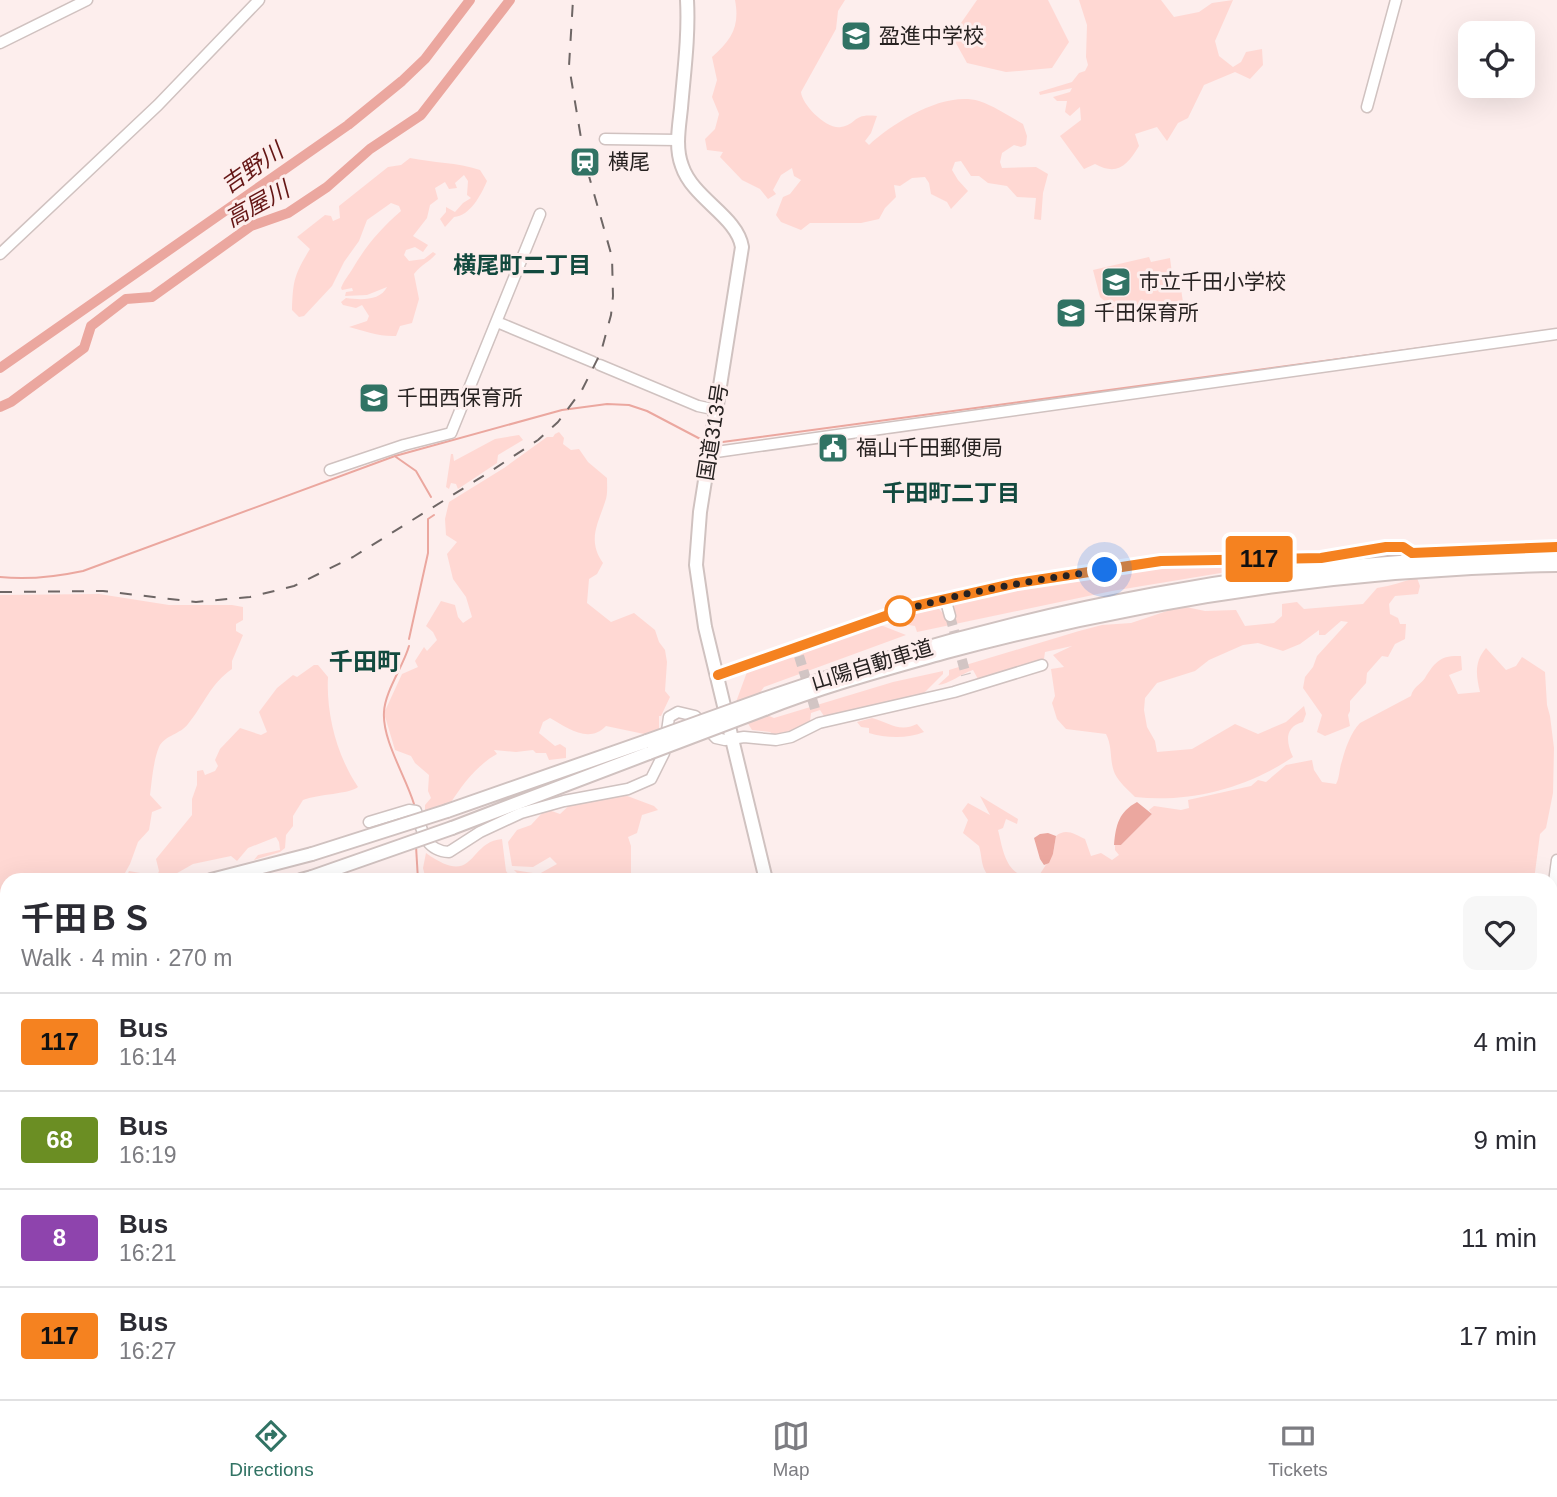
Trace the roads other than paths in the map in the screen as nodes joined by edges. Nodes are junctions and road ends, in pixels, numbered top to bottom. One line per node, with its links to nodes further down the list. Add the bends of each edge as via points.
1 (87, 0): 5 (street)
2 (259, 0): 10 (street, via 158,105)
3 (687, 0): 8 (highway, 国道313号)
4 (1396, 0): 6 (street)
5 (0, 43)
6 (1367, 107)
7 (605, 139): 8 (street)
8 (678, 140): 13 (highway, 国道313号, via 687,178 741,240)
9 (540, 214): 11 (street)
10 (0, 254)
11 (497, 323): 13 (street); 15 (street, via 451,433)
12 (1557, 334): 14 (street)
13 (717, 410): 14 (highway, 国道313号)
14 (711, 446): 24 (highway, 国道313号, via 696,565 703,618)
15 (330, 470)
16 (1557, 547): 21 (street, via 1412,553 1403,547 1386,547 1321,558 1161,561)
17 (1557, 556): 18 (highway, 山陽自動車道)
18 (1536, 561): 19 (highway, 山陽自動車道); 20 (highway, 山陽自動車道, via 1484,568); 20 (highway, 山陽自動車道, via 1499,557)
19 (1557, 565)
20 (1394, 569): 30 (highway, 山陽自動車道, bridge, via 1066,623 765,704)
21 (945, 598): 22 (street); 24 (street, via 871,620 797,652)
22 (950, 616)
23 (1042, 665): 26 (street)
24 (718, 675): 29 (highway, 国道313号)
25 (965, 675): 26 (street)
26 (969, 687): 28 (street)
27 (816, 712): 28 (street)
28 (819, 723): 29 (street, via 776,740)
29 (733, 738): 31 (street, via 716,738 695,716 678,712 670,717 664,753 651,779 628,789 521,813 449,852 428,844 416,811); 34 (highway, 国道313号)
30 (648, 747): 32 (highway, 山陽自動車道, bridge, via 312,854); 33 (highway, 山陽自動車道, bridge, via 452,828)
31 (369, 822)
32 (238, 873)
33 (321, 873)
34 (764, 873)

